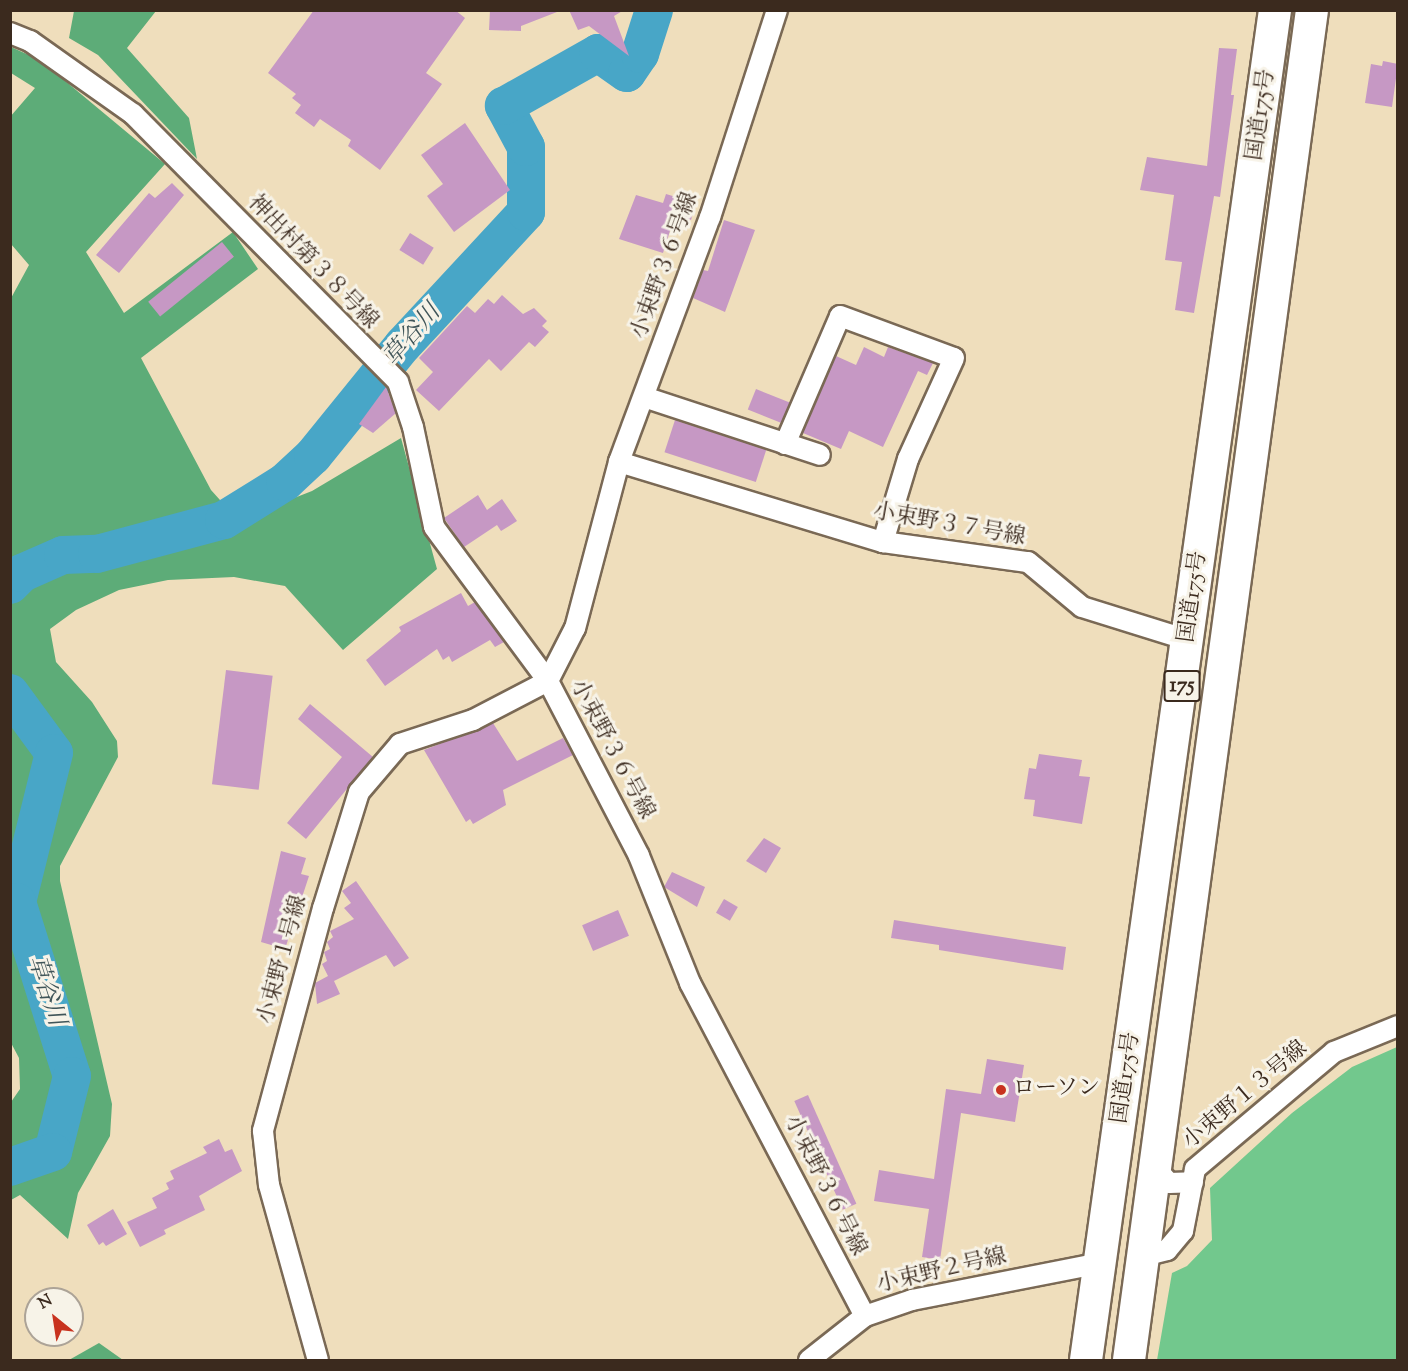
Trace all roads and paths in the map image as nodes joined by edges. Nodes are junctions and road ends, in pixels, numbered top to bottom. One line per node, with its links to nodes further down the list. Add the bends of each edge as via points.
1 (777, 10): 5 (street, 小束野３６号線, via 710,217)
2 (1275, 10): 10 (highway, 国道175号 / 175)
3 (1312, 10): 13 (highway, 国道175号 / 175)
4 (10, 33): 11 (street, 神出村第３８号線, via 30,41 133,114 398,381 413,427 434,527)
5 (644, 397): 6 (street); 8 (street, 小束野３６号線)
6 (785, 444): 7 (street); 9 (street, via 840,316 954,358 908,459)
7 (820, 455)
8 (619, 462): 9 (street, 小束野３７号線); 11 (street, 小束野３６号線, via 575,628)
9 (883, 542): 10 (street, 小束野３７号線, via 1028,562 1082,607)
10 (1188, 640): 16 (highway, 国道175号 / 175)
11 (548, 681): 17 (street, 小束野３６号線, via 639,856 690,982); 18 (street, 小束野１号線, via 473,720 400,744 359,792 323,908 263,1131 269,1185)
12 (1398, 1026): 14 (street, 小束野１３号線, via 1334,1052 1195,1169)
13 (1155, 1167): 14 (street, via 1169,1183); 15 (highway, 国道175号 / 175)
14 (1193, 1182): 15 (street, 小束野１３号線, via 1183,1231 1167,1250)
15 (1143, 1257): 21 (highway, 国道175号 / 175)
16 (1101, 1263): 17 (street, 小束野２号線, via 912,1299); 20 (highway, 国道175号 / 175)
17 (865, 1316): 19 (street, 小束野２号線)
18 (318, 1360)
19 (809, 1360)
20 (1086, 1360)
21 (1129, 1360)

